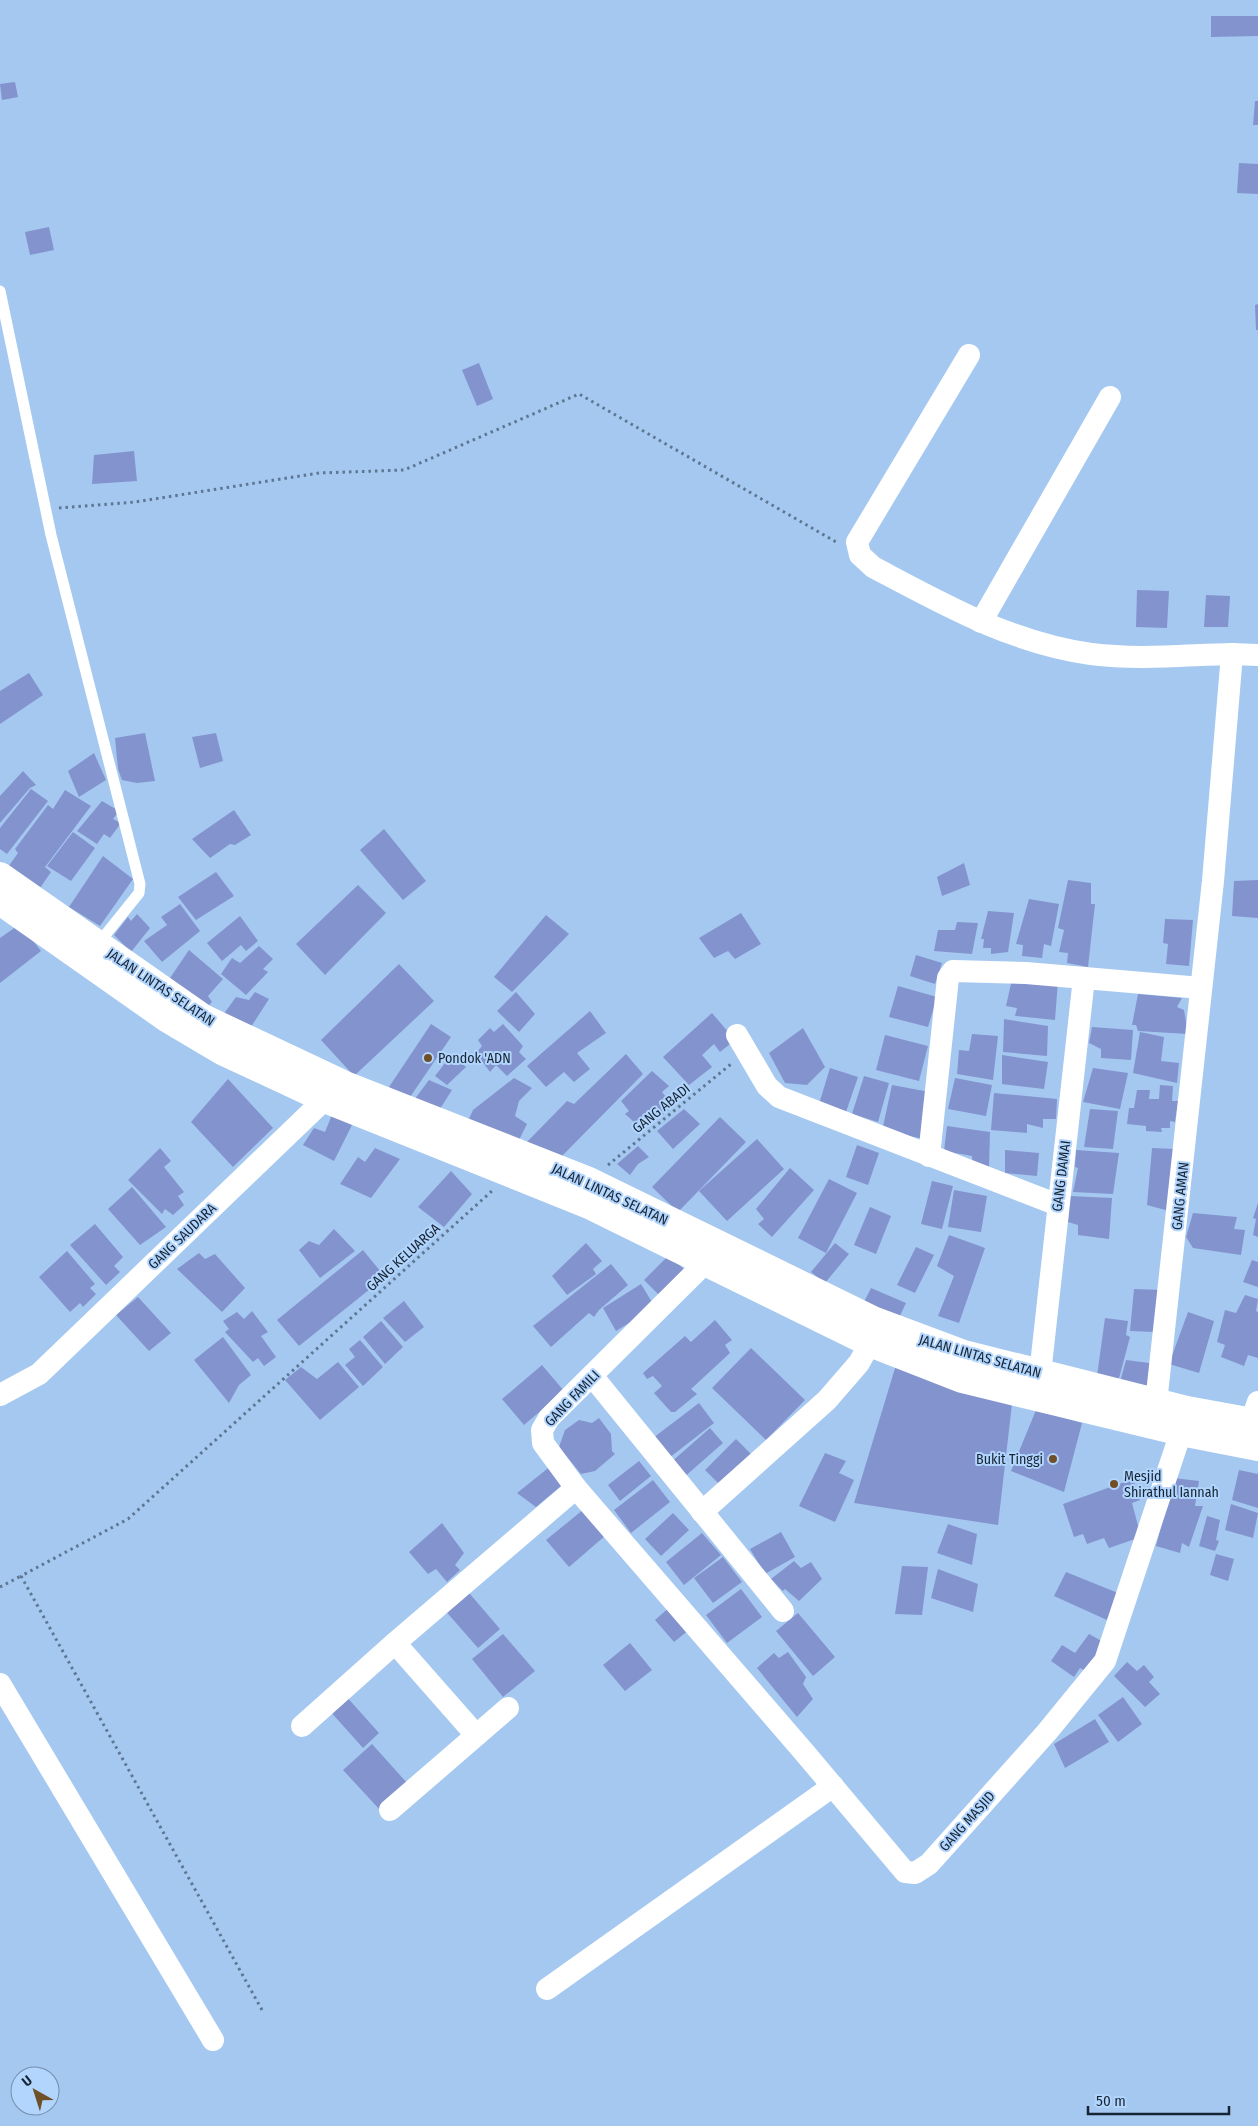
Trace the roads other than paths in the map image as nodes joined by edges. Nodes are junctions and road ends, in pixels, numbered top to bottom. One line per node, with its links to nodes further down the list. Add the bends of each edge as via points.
1 (0, 291): 9 (lane, via 46,509 140,884 139,893)
2 (969, 355): 4 (street, via 857,542 860,555 873,567)
3 (1110, 397): 4 (street)
4 (981, 622): 5 (street, via 1026,640 1091,654)
5 (1232, 654): 6 (street); 11 (street, GANG AMAN)
6 (1258, 655)
7 (0, 876): 9 (highway, JALAN LINTAS SELATAN)
8 (0, 901): 13 (highway, JALAN LINTAS SELATAN, via 168,1018 222,1050)
9 (98, 944): 15 (highway, JALAN LINTAS SELATAN, via 211,1022)
10 (1084, 978): 11 (street); 14 (street, via 953,970 950,973); 16 (street, GANG DAMAI)
11 (1201, 988): 22 (street, GANG AMAN)
12 (742, 1043): 14 (street, via 767,1086 779,1097)
13 (325, 1099): 15 (highway, JALAN LINTAS SELATAN); 21 (street, GANG SAUDARA, via 39,1374)
14 (928, 1156): 16 (street)
15 (507, 1163): 17 (highway, JALAN LINTAS SELATAN); 19 (highway, JALAN LINTAS SELATAN, via 588,1181 873,1320 964,1354)
16 (1058, 1205): 19 (street, GANG DAMAI)
17 (705, 1263): 18 (highway, JALAN LINTAS SELATAN); 20 (street, GANG FAMILI)
18 (870, 1342): 24 (highway, JALAN LINTAS SELATAN, via 962,1379); 26 (street, via 859,1363 827,1400)
19 (1040, 1374): 22 (highway, JALAN LINTAS SELATAN)
20 (593, 1377): 25 (street, GANG FAMILI, via 549,1418 542,1430 543,1443); 26 (street)
21 (0, 1395)
22 (1156, 1403): 23 (highway, JALAN LINTAS SELATAN)
23 (1256, 1424): 24 (highway, JALAN LINTAS SELATAN)
24 (1182, 1432): 34 (street, GANG MASJID, via 1104,1661 1047,1732 928,1864 916,1873 905,1872)
25 (576, 1488): 27 (street, GANG FAMILI); 29 (street)
26 (702, 1512): 28 (street)
27 (665, 1592): 34 (street, GANG MASJID)
28 (783, 1612)
29 (395, 1643): 32 (street); 33 (street)
30 (0, 1684): 37 (street)
31 (508, 1708): 33 (street)
32 (302, 1726)
33 (476, 1735): 35 (street)
34 (833, 1786): 36 (street)
35 (390, 1810)
36 (547, 1990)
37 (213, 2040)

